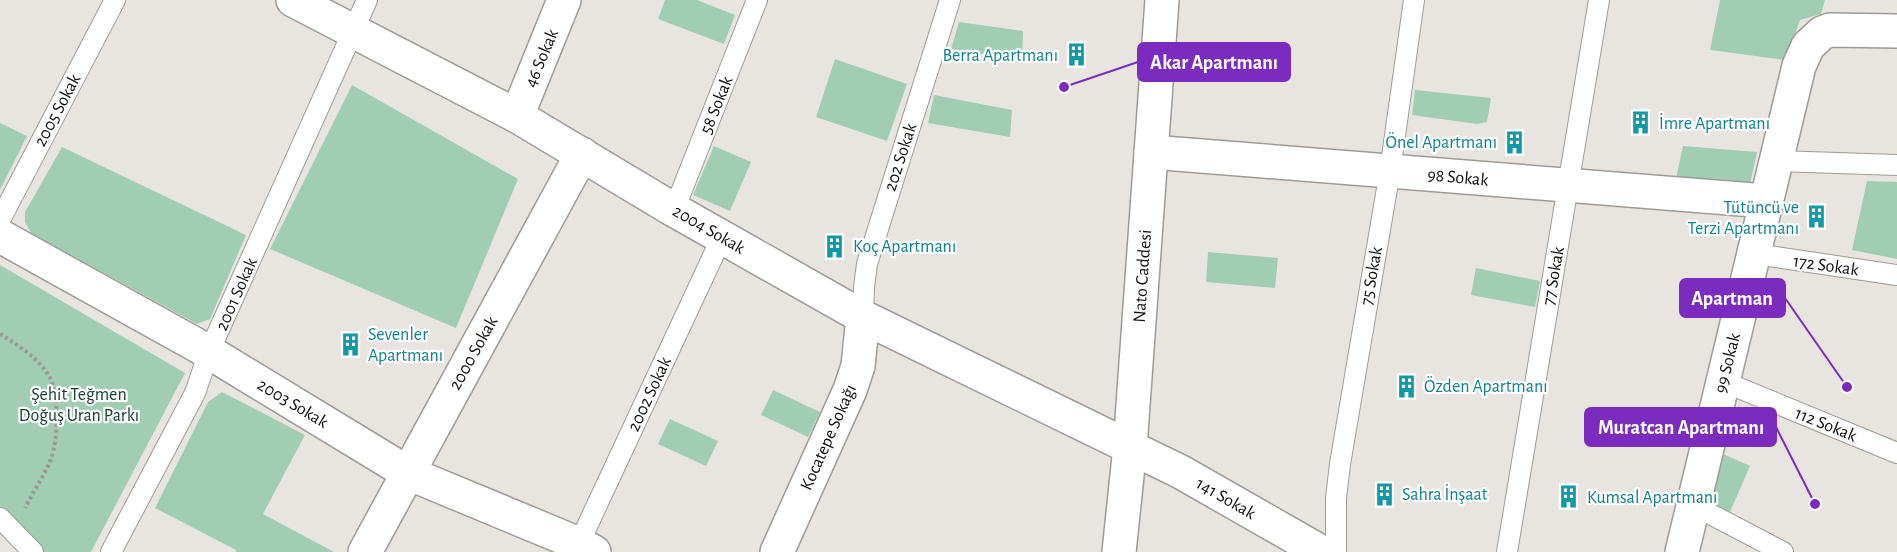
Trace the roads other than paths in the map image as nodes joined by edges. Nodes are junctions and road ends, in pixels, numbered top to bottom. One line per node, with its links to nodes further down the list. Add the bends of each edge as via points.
1 (115, 0): 21 (lane, 2005 Sokak)
2 (293, 0): 10 (street, 2004 Sokak)
3 (367, 0): 10 (lane, 2001 Sokak)
4 (564, 0): 12 (street, 46 Sokak)
5 (757, 0): 20 (lane, 58 Sokak)
6 (950, 0): 26 (lane, 202 Sokak, via 867,264)
7 (1162, 0): 13 (street, Nato Caddesi)
8 (1414, 0): 17 (lane, 75 Sokak)
9 (1599, 0): 18 (lane, 77 Sokak)
10 (353, 31): 12 (street, 2004 Sokak); 27 (lane, 2001 Sokak)
11 (1897, 31): 15 (street, 99 Sokak, via 1830,30 1814,39 1803,54)
12 (517, 116): 14 (street, 2004 Sokak)
13 (1150, 153): 17 (street, 98 Sokak); 29 (street, Nato Caddesi)
14 (582, 154): 20 (street, 2004 Sokak); 31 (street, 2000 Sokak)
15 (1775, 161): 16 (lane); 19 (street, 99 Sokak)
16 (1897, 165)
17 (1389, 171): 18 (street, 98 Sokak); 41 (lane, 75 Sokak, via 1340,464)
18 (1568, 186): 19 (street, 98 Sokak); 42 (lane, 77 Sokak)
19 (1766, 201): 24 (street, 99 Sokak)
20 (674, 210): 23 (street, 2004 Sokak)
21 (0, 220)
22 (0, 236): 27 (street, 2003 Sokak)
23 (723, 237): 26 (street, 2004 Sokak); 34 (lane, 2002 Sokak)
24 (1755, 255): 25 (lane, 172 Sokak); 28 (street, 99 Sokak)
25 (1897, 275)
26 (863, 317): 29 (street, 2004 Sokak); 38 (street, Kocatepe Sokağı, via 858,366 850,390)
27 (209, 352): 31 (street, 2003 Sokak); 36 (lane, 2001 Sokak, via 195,393)
28 (1722, 381): 30 (lane, 112 Sokak); 32 (street, 99 Sokak)
29 (1130, 447): 39 (street, Nato Caddesi); 40 (street, 141 Sokak)
30 (1897, 453)
31 (408, 473): 34 (street, 2003 Sokak); 37 (street, 2000 Sokak)
32 (1693, 505): 43 (street, 99 Sokak); 44 (lane)
33 (4, 523): 35 (lane)
34 (583, 549)
35 (33, 552)
36 (111, 552)
37 (365, 552)
38 (777, 552)
39 (1119, 552)
40 (1321, 552)
41 (1336, 552)
42 (1507, 552)
43 (1682, 552)
44 (1783, 552)

